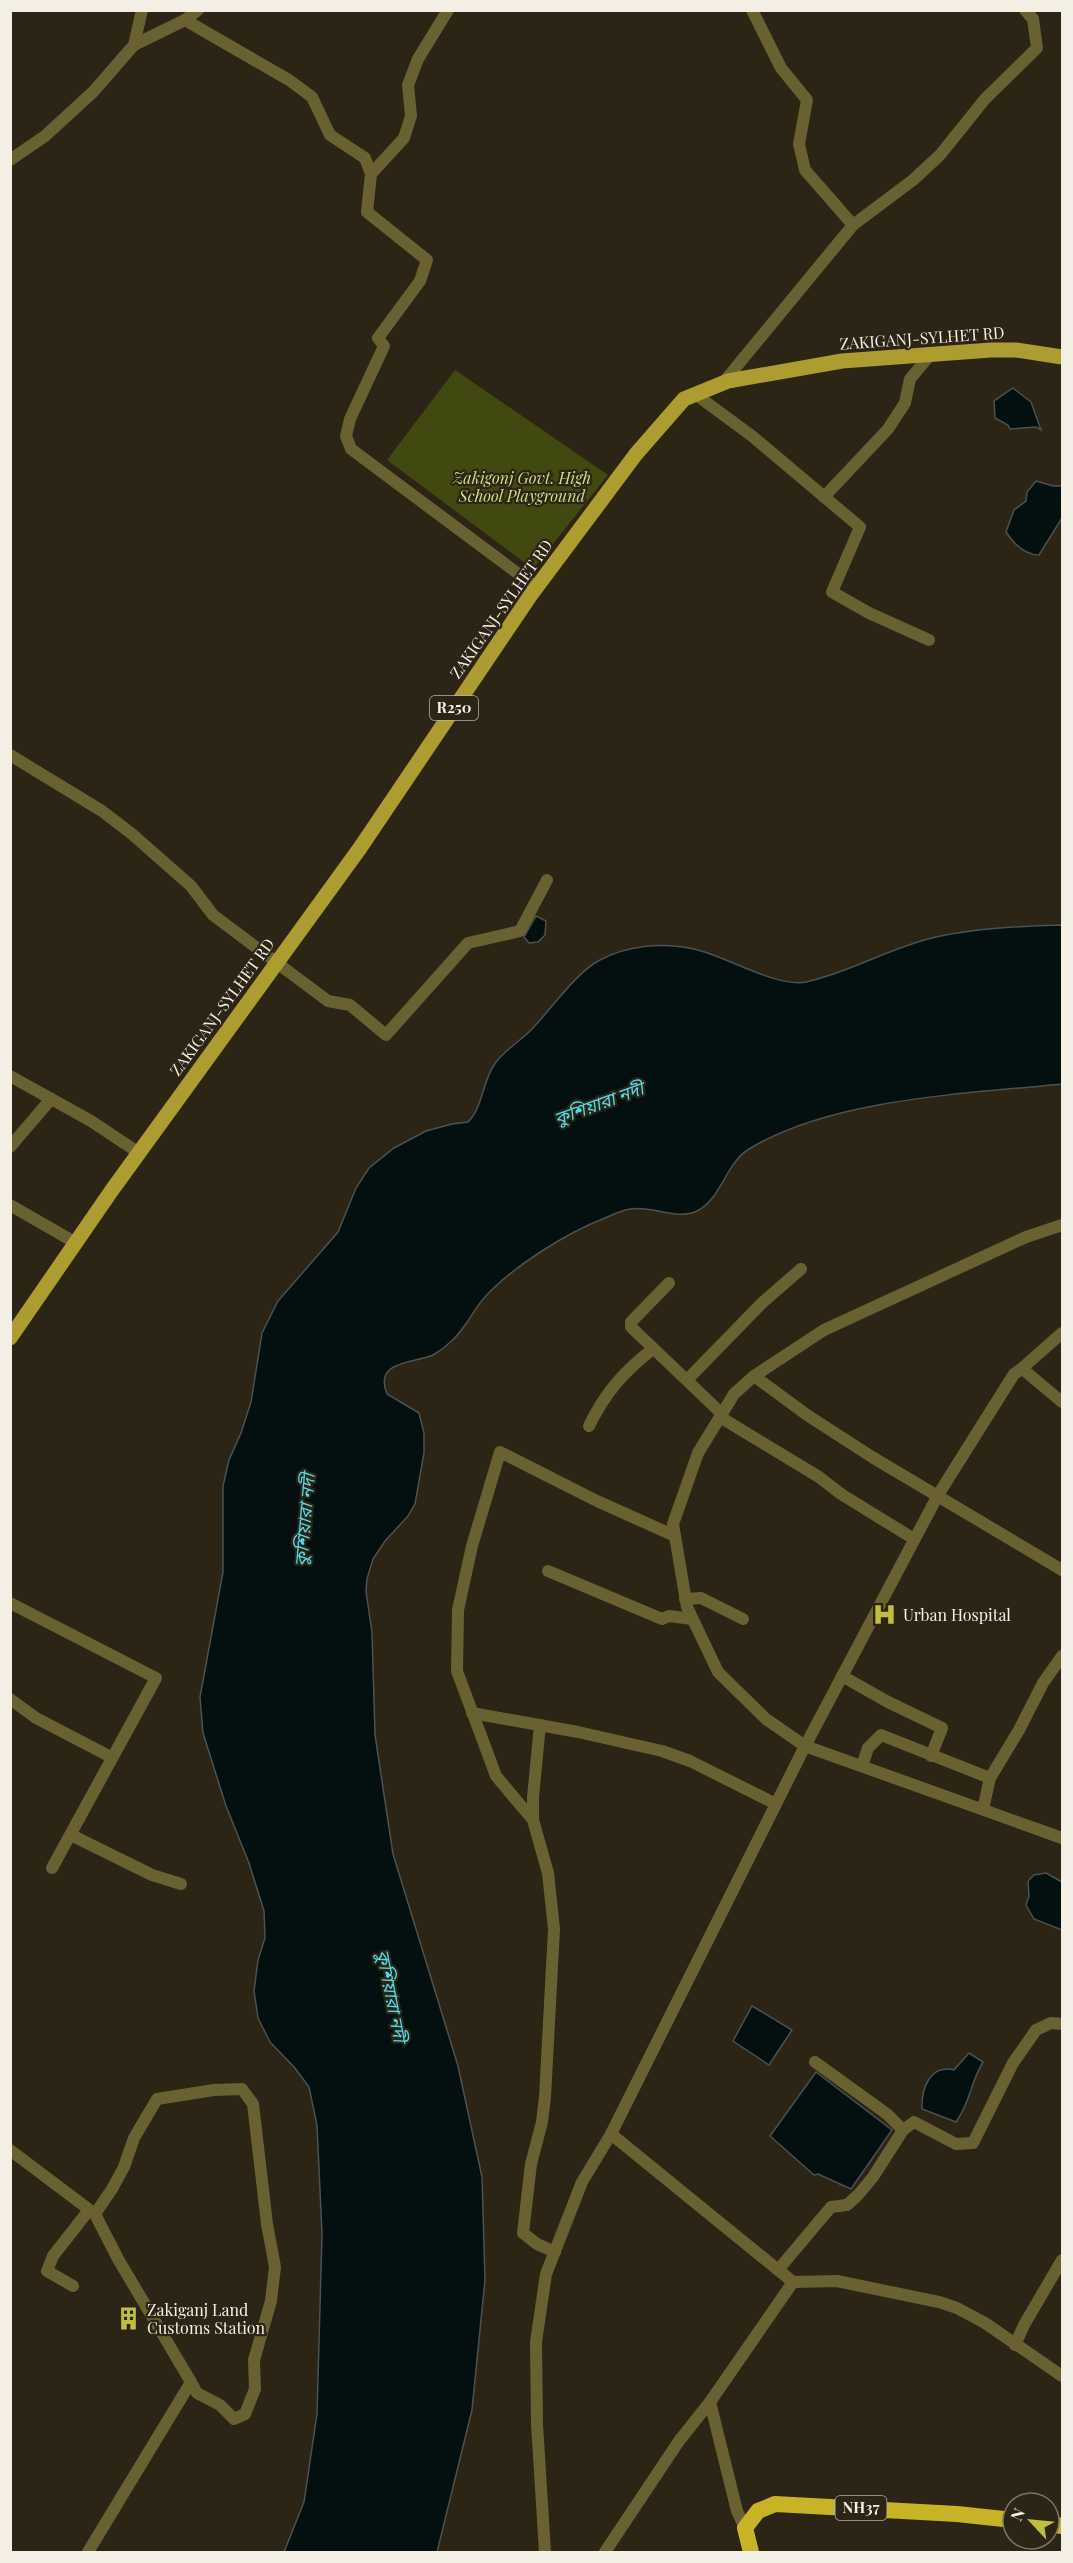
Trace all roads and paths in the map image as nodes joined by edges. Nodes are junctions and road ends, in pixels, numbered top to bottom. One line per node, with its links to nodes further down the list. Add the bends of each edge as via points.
1 (142, 10): 7 (street)
2 (198, 10): 6 (street)
3 (448, 10): 9 (street, via 418,59 408,85 411,116 404,138)
4 (752, 10): 10 (street, via 781,68 807,100 799,144 805,170)
5 (1025, 10): 10 (street, via 1033,19 1037,48 985,99 940,155)
6 (185, 20): 7 (street); 9 (street, via 290,80 312,97 330,135 365,158)
7 (134, 45): 8 (street, via 93,92 45,136)
8 (10, 160)
9 (371, 174): 16 (street, via 367,212 428,260 420,281 378,338 384,345 350,419 346,436 351,449)
10 (853, 225): 13 (street)
11 (930, 355): 12 (main road, ZAKIGANJ-SYLHET RD / R250, via 1016,350); 13 (main road, ZAKIGANJ-SYLHET RD / R250, via 842,362); 15 (street, via 910,379 905,403 888,429)
12 (1062, 357)
13 (723, 383): 14 (main road, ZAKIGANJ-SYLHET RD / R250)
14 (695, 394): 15 (street); 16 (main road, ZAKIGANJ-SYLHET RD / R250, via 684,399 636,454)
15 (824, 497): 17 (street, via 860,527 832,592)
16 (536, 587): 20 (main road, ZAKIGANJ-SYLHET RD / R250, via 360,848)
17 (928, 640)
18 (10, 755): 20 (street, via 132,834 191,885 213,915)
19 (547, 880): 20 (street, via 520,932 468,943 386,1035 350,1005 328,1001)
20 (276, 962): 24 (main road, ZAKIGANJ-SYLHET RD / R250)
21 (10, 1076): 22 (street)
22 (51, 1099): 23 (street); 24 (street)
23 (10, 1147)
24 (139, 1153): 27 (main road, ZAKIGANJ-SYLHET RD / R250)
25 (10, 1205): 27 (street)
26 (1062, 1225): 34 (street, via 1026,1237 824,1330)
27 (76, 1243): 31 (main road, ZAKIGANJ-SYLHET RD / R250)
28 (801, 1269): 35 (street)
29 (669, 1284): 32 (street, via 631,1322 631,1327)
30 (1062, 1333): 33 (street)
31 (10, 1338)
32 (653, 1349): 35 (street); 38 (street, via 612,1386)
33 (1020, 1370): 36 (street); 39 (street)
34 (754, 1376): 37 (street, via 734,1394); 39 (street, via 807,1415)
35 (687, 1380): 37 (street)
36 (1062, 1402)
37 (721, 1416): 40 (street, via 698,1453 673,1524); 41 (street)
38 (589, 1426)
39 (938, 1495): 41 (street); 42 (street)
40 (675, 1536): 44 (street); 51 (street, via 500,1452 472,1545 458,1610 457,1671)
41 (914, 1539): 49 (street)
42 (1062, 1570)
43 (548, 1571): 46 (street, via 662,1619)
44 (685, 1599): 46 (street); 47 (street, via 700,1598)
45 (10, 1602): 55 (street, via 156,1678)
46 (692, 1619): 53 (street, via 718,1672 766,1719)
47 (743, 1619)
48 (1062, 1656): 57 (street)
49 (842, 1676): 53 (street); 54 (street, via 942,1728)
50 (10, 1699): 55 (street, via 36,1718)
51 (471, 1713): 52 (street); 60 (street, via 496,1776)
52 (540, 1725): 58 (street, via 662,1751); 60 (street)
53 (805, 1746): 56 (street); 58 (street)
54 (931, 1756): 56 (street, via 881,1735 868,1748); 57 (street)
55 (111, 1757): 61 (street)
56 (862, 1766): 59 (street)
57 (990, 1778): 59 (street)
58 (776, 1804): 68 (street)
59 (982, 1809): 62 (street)
60 (533, 1820): 71 (street, via 548,1874 554,1929 543,2122 531,2164 523,2233)
61 (71, 1835): 63 (street); 64 (street, via 152,1875)
62 (1062, 1838)
63 (52, 1868)
64 (181, 1884)
65 (1062, 2024): 67 (street, via 1051,2023 1036,2030 1013,2063 974,2143 956,2144 914,2122)
66 (815, 2062): 67 (street)
67 (903, 2130): 73 (street, via 866,2186 847,2205 831,2207)
68 (611, 2134): 71 (street, via 582,2182); 73 (street)
69 (10, 2150): 70 (street)
70 (92, 2212): 75 (street, via 53,2256 47,2271); 78 (street); 78 (street, via 116,2182 134,2138 157,2099 242,2089 253,2104 275,2267 271,2301 254,2360 255,2389 245,2414 234,2419 220,2405 197,2393)
71 (555, 2252): 83 (street, via 546,2274 536,2342)
72 (1062, 2260): 76 (street)
73 (778, 2270): 74 (street)
74 (794, 2282): 76 (street, via 837,2281 939,2302 985,2323); 79 (street)
75 (73, 2286)
76 (1015, 2345): 77 (street)
77 (1062, 2376)
78 (190, 2382): 82 (street)
79 (710, 2402): 81 (street, via 737,2511); 84 (street, via 679,2441)
80 (1001, 2519): 81 (highway, NH37, via 790,2503 765,2507)
81 (745, 2528): 85 (highway)
82 (88, 2553)
83 (545, 2553)
84 (605, 2553)
85 (752, 2553)

